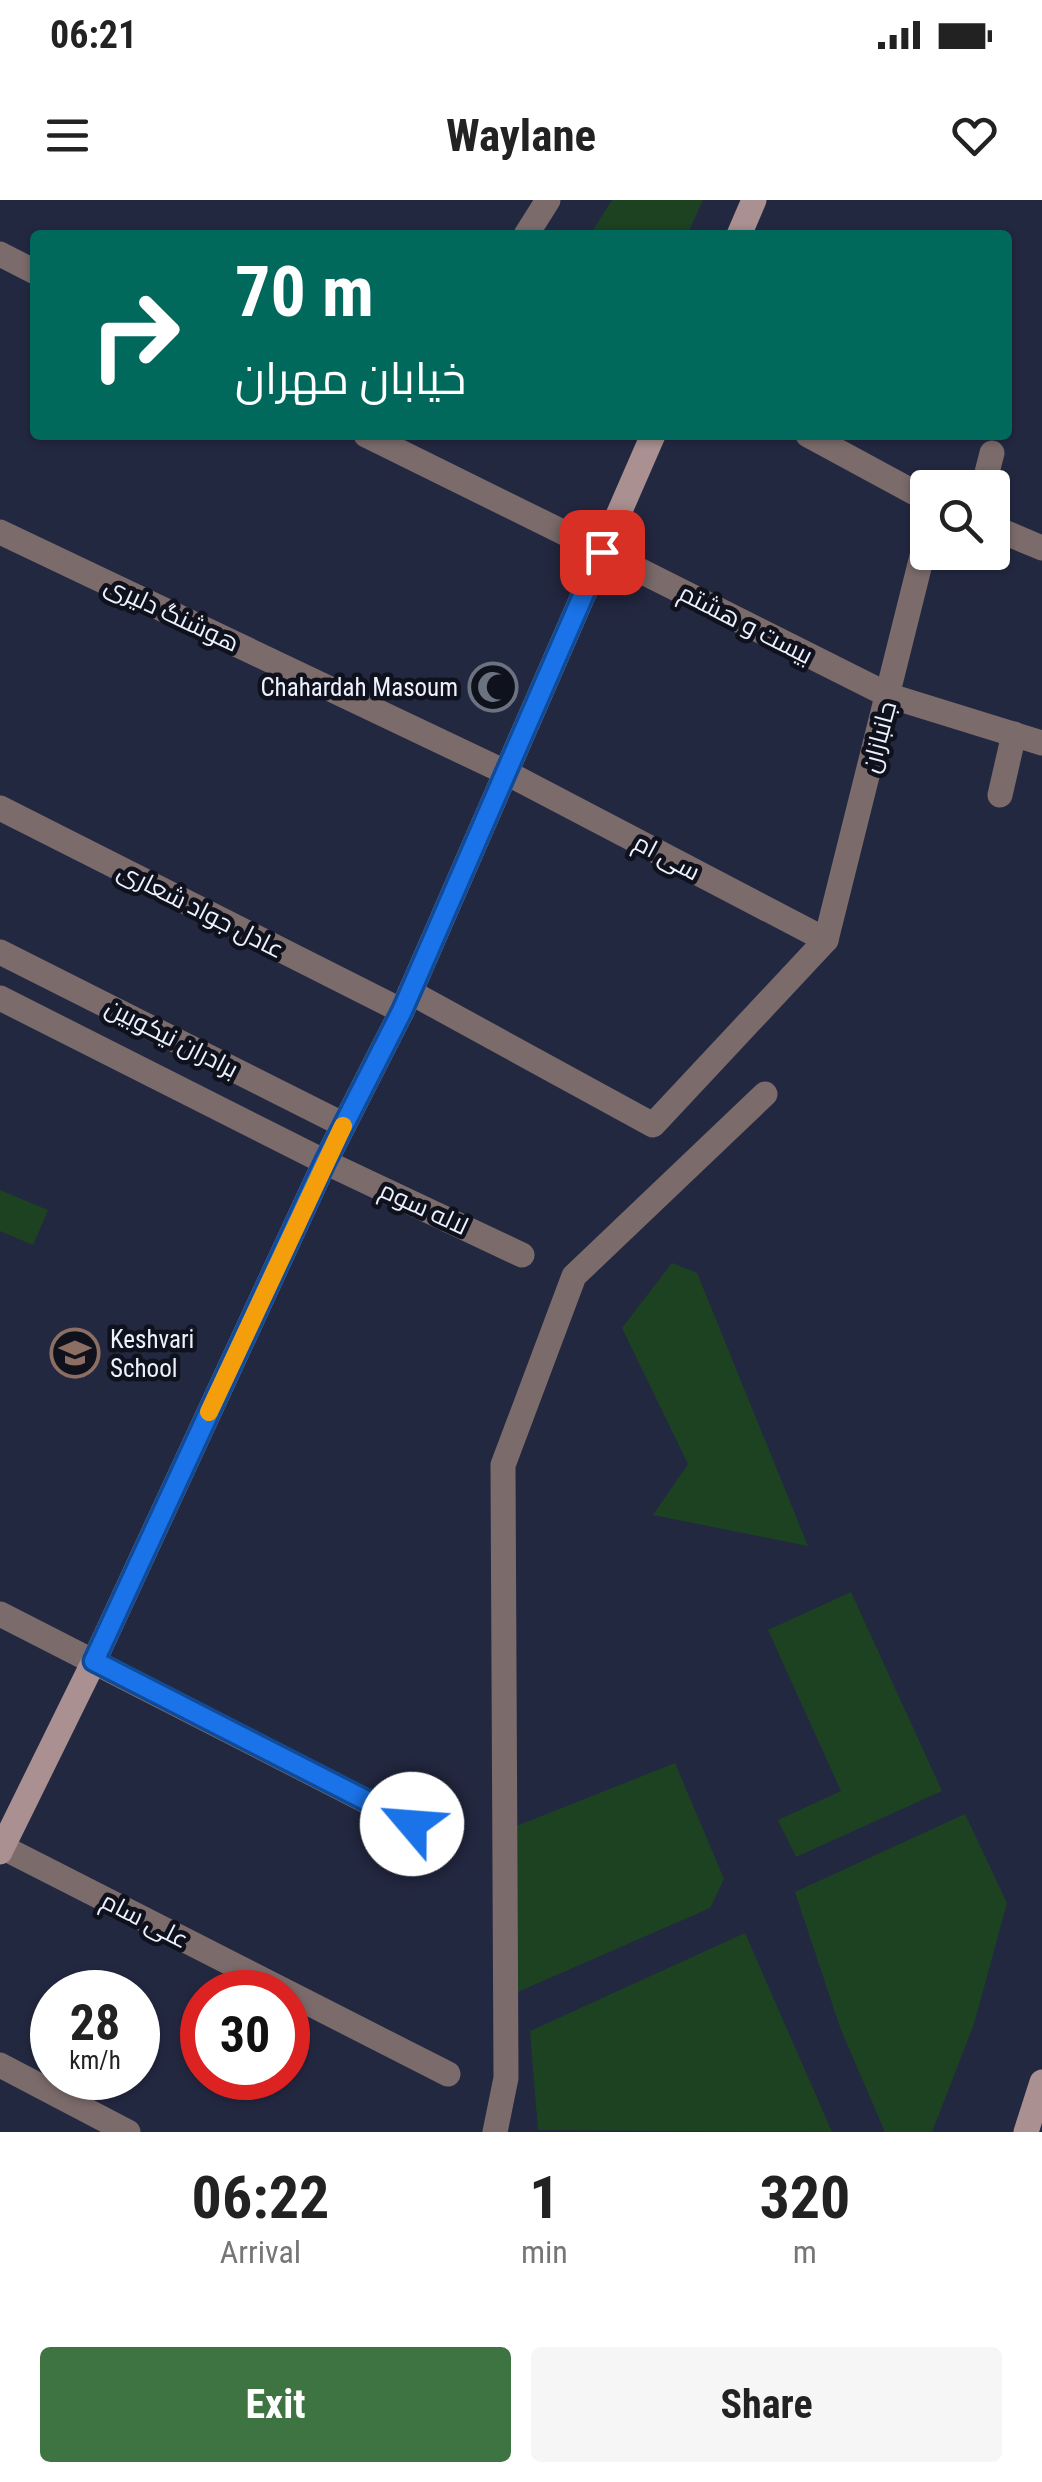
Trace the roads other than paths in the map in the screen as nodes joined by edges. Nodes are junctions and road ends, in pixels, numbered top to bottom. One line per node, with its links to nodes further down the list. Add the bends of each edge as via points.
1 (548, 200): 3 (street)
2 (754, 200): 4 (main road)
3 (529, 230)
4 (741, 230)
5 (0, 254): 6 (street)
6 (30, 269)
7 (376, 440): 16 (street, بیست و هشتم)
8 (651, 440): 16 (main road)
9 (817, 440): 12 (street)
10 (992, 453): 11 (street)
11 (988, 470)
12 (910, 490)
13 (0, 532): 21 (street, هوشنگ دلیری)
14 (1010, 535): 15 (street)
15 (1042, 548)
16 (602, 552): 18 (street, بیست و هشتم); 21 (main road)
17 (919, 570): 18 (street, جانبازان)
18 (890, 696): 19 (street, بیست و هشتم); 24 (street, جانبازان)
19 (1014, 734): 20 (street, بیست و هشتم); 22 (street)
20 (1042, 743)
21 (507, 773): 24 (street, سی ام); 27 (main road)
22 (1000, 796)
23 (0, 808): 27 (street, عادل جواد شعاری)
24 (826, 940): 27 (street, عادل جواد شعاری, via 652,1125)
25 (0, 952): 29 (street, برادران نیکوبین)
26 (0, 998): 30 (street, برادران نیکوبین)
27 (406, 1002): 29 (main road)
28 (765, 1094): 40 (street, via 574,1276 503,1466 506,2078)
29 (344, 1124): 30 (main road)
30 (325, 1162): 31 (street, لاله سوم); 33 (main road)
31 (522, 1255)
32 (0, 1614): 33 (street)
33 (94, 1661): 34 (street); 35 (main road)
34 (412, 1824)
35 (1, 1848): 37 (street, علی سام)
36 (0, 2066): 39 (street)
37 (448, 2074)
38 (1042, 2082): 41 (main road)
39 (128, 2132)
40 (495, 2132)
41 (1026, 2132)

